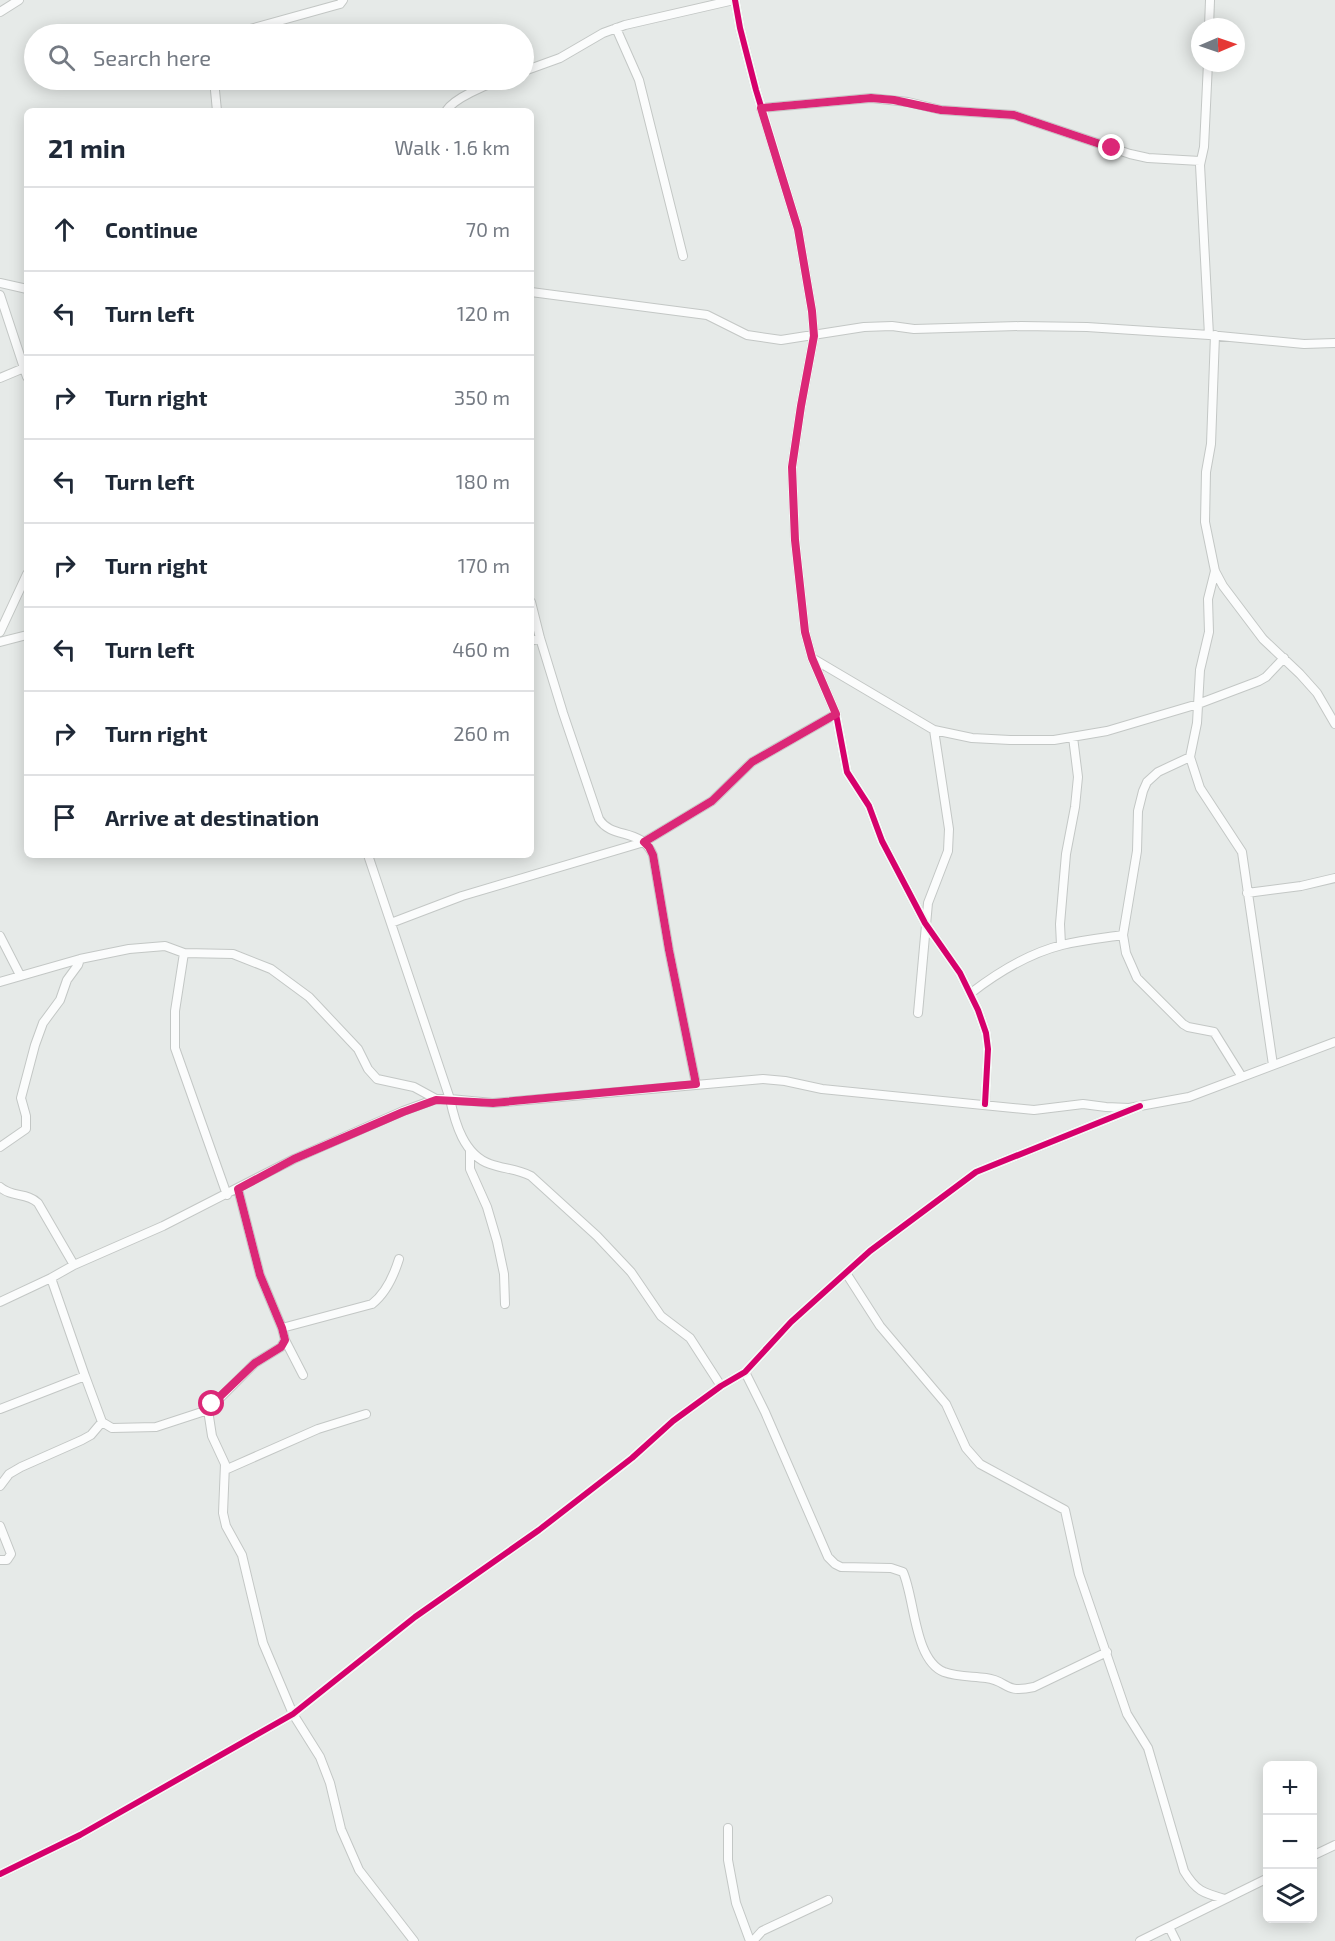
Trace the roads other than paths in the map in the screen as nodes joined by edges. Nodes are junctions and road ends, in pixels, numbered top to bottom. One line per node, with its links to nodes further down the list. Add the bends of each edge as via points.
1 (19, 0): 5 (street)
2 (343, 0): 7 (street)
3 (735, 0): 8 (street); 15 (street)
4 (1210, 0): 6 (street)
5 (0, 12)
6 (1209, 18)
7 (268, 24)
8 (616, 28): 9 (street); 17 (street, via 639,80)
9 (534, 67)
10 (1208, 72): 16 (street)
11 (215, 90): 13 (street)
12 (478, 90): 14 (street)
13 (217, 108)
14 (448, 108)
15 (761, 108): 16 (street, via 884,98 941,110 1014,115 1130,154); 23 (street, via 798,229)
16 (1200, 161): 22 (street)
17 (683, 256)
18 (0, 283): 19 (street)
19 (24, 289)
20 (534, 292): 23 (street, via 707,315 758,338)
21 (0, 295): 25 (street)
22 (1212, 335): 23 (street, via 1087,327 876,326); 24 (street, via 1304,344); 27 (street, via 1211,444 1205,522)
23 (814, 336): 33 (street, via 792,467 799,589)
24 (1335, 343)
25 (24, 368): 26 (street)
26 (0, 378)
27 (1215, 571): 34 (street, via 1253,627); 35 (street, via 1208,599 1209,632 1200,670)
28 (24, 580): 29 (street)
29 (0, 632)
30 (24, 636): 32 (street)
31 (535, 640): 41 (street, via 599,819 608,829)
32 (0, 642)
33 (812, 658): 36 (street); 38 (street)
34 (1284, 658): 35 (street, via 1259,681); 37 (street, via 1317,693)
35 (1198, 704): 39 (street); 40 (street)
36 (836, 714): 41 (street, via 752,762 712,801); 45 (street, via 847,772 869,806 882,841)
37 (1335, 724)
38 (934, 730): 39 (street, via 1010,740); 45 (street, via 950,829 948,851 930,894)
39 (1073, 737): 49 (street, via 1078,777 1066,854)
40 (1190, 757): 44 (street, via 1200,788 1239,846); 47 (street, via 1158,772 1143,791)
41 (644, 842): 46 (street, via 462,896); 59 (street, via 653,855)
42 (369, 858): 46 (street)
43 (1335, 878): 44 (street)
44 (1247, 893): 57 (street)
45 (925, 922): 54 (street); 55 (street)
46 (391, 923): 60 (street)
47 (1123, 935): 49 (street); 58 (street, via 1137,978 1183,1024 1214,1032)
48 (0, 936): 52 (street)
49 (1060, 945): 54 (street, via 1027,958)
50 (184, 953): 51 (street, via 155,946); 61 (street, via 233,954 271,969 324,1012 358,1049 377,1079 414,1087); 68 (street, via 175,1011 175,1048)
51 (80, 959): 52 (street); 64 (street, via 34,1045 21,1098 26,1129)
52 (20, 975): 53 (street)
53 (0, 982)
54 (971, 993): 62 (street, via 988,1049)
55 (918, 1012)
56 (1335, 1042): 57 (street)
57 (1273, 1065): 58 (street)
58 (1242, 1077): 63 (street, via 1189,1097)
59 (696, 1084): 60 (street, via 493,1103); 62 (street, via 773,1080 822,1089)
60 (450, 1099): 61 (street); 65 (street)
61 (436, 1100): 67 (street, via 294,1159)
62 (985, 1104): 63 (street, via 1034,1110 1083,1104)
63 (1140, 1107): 71 (street, via 976,1172)
64 (0, 1147)
65 (470, 1151): 74 (street, via 470,1169 497,1241); 80 (street, via 489,1164 531,1176 597,1236 631,1272 661,1316 690,1338)
66 (0, 1187): 70 (street, via 10,1195 32,1198 38,1203)
67 (238, 1189): 68 (street); 75 (street, via 260,1275)
68 (227, 1195): 70 (street)
69 (399, 1259): 75 (street, via 396,1270 372,1304)
70 (74, 1265): 72 (street)
71 (846, 1273): 77 (street, via 791,1322); 89 (street, via 880,1326 946,1404 966,1448 980,1464 1065,1510 1079,1574)
72 (51, 1278): 73 (street); 78 (street)
73 (0, 1302)
74 (505, 1304)
75 (282, 1328): 76 (street)
76 (285, 1340): 79 (street); 82 (street, via 281,1347 255,1363)
77 (745, 1372): 80 (street); 89 (street, via 828,1557 841,1567 891,1568 903,1572 923,1648 937,1667 954,1675 991,1679 1016,1690 1034,1687)
78 (85, 1376): 81 (street); 84 (street)
79 (303, 1376)
80 (721, 1386): 90 (street, via 539,1530 416,1617)
81 (0, 1409)
82 (208, 1410): 84 (street, via 156,1427 112,1428); 85 (street, via 209,1427 224,1458)
83 (366, 1414): 85 (street, via 310,1433)
84 (102, 1422): 86 (street, via 91,1435 9,1474)
85 (225, 1470): 90 (street, via 225,1520 242,1554 263,1643)
86 (0, 1486)
87 (0, 1526): 88 (street, via 11,1554 7,1560)
88 (0, 1560)
89 (1107, 1652): 96 (street, via 1127,1714 1148,1748 1185,1870 1195,1887)
90 (292, 1714): 94 (street, via 80,1835); 99 (street, via 320,1757 341,1829 359,1870)
91 (728, 1828): 100 (street, via 728,1860 736,1903)
92 (1335, 1845): 93 (street)
93 (1317, 1854)
94 (0, 1874)
95 (1263, 1880): 96 (street)
96 (1225, 1899): 98 (street)
97 (828, 1900): 100 (street, via 762,1931)
98 (1169, 1927): 101 (street); 102 (street)
99 (414, 1941)
100 (752, 1941)
101 (1140, 1941)
102 (1176, 1941)

